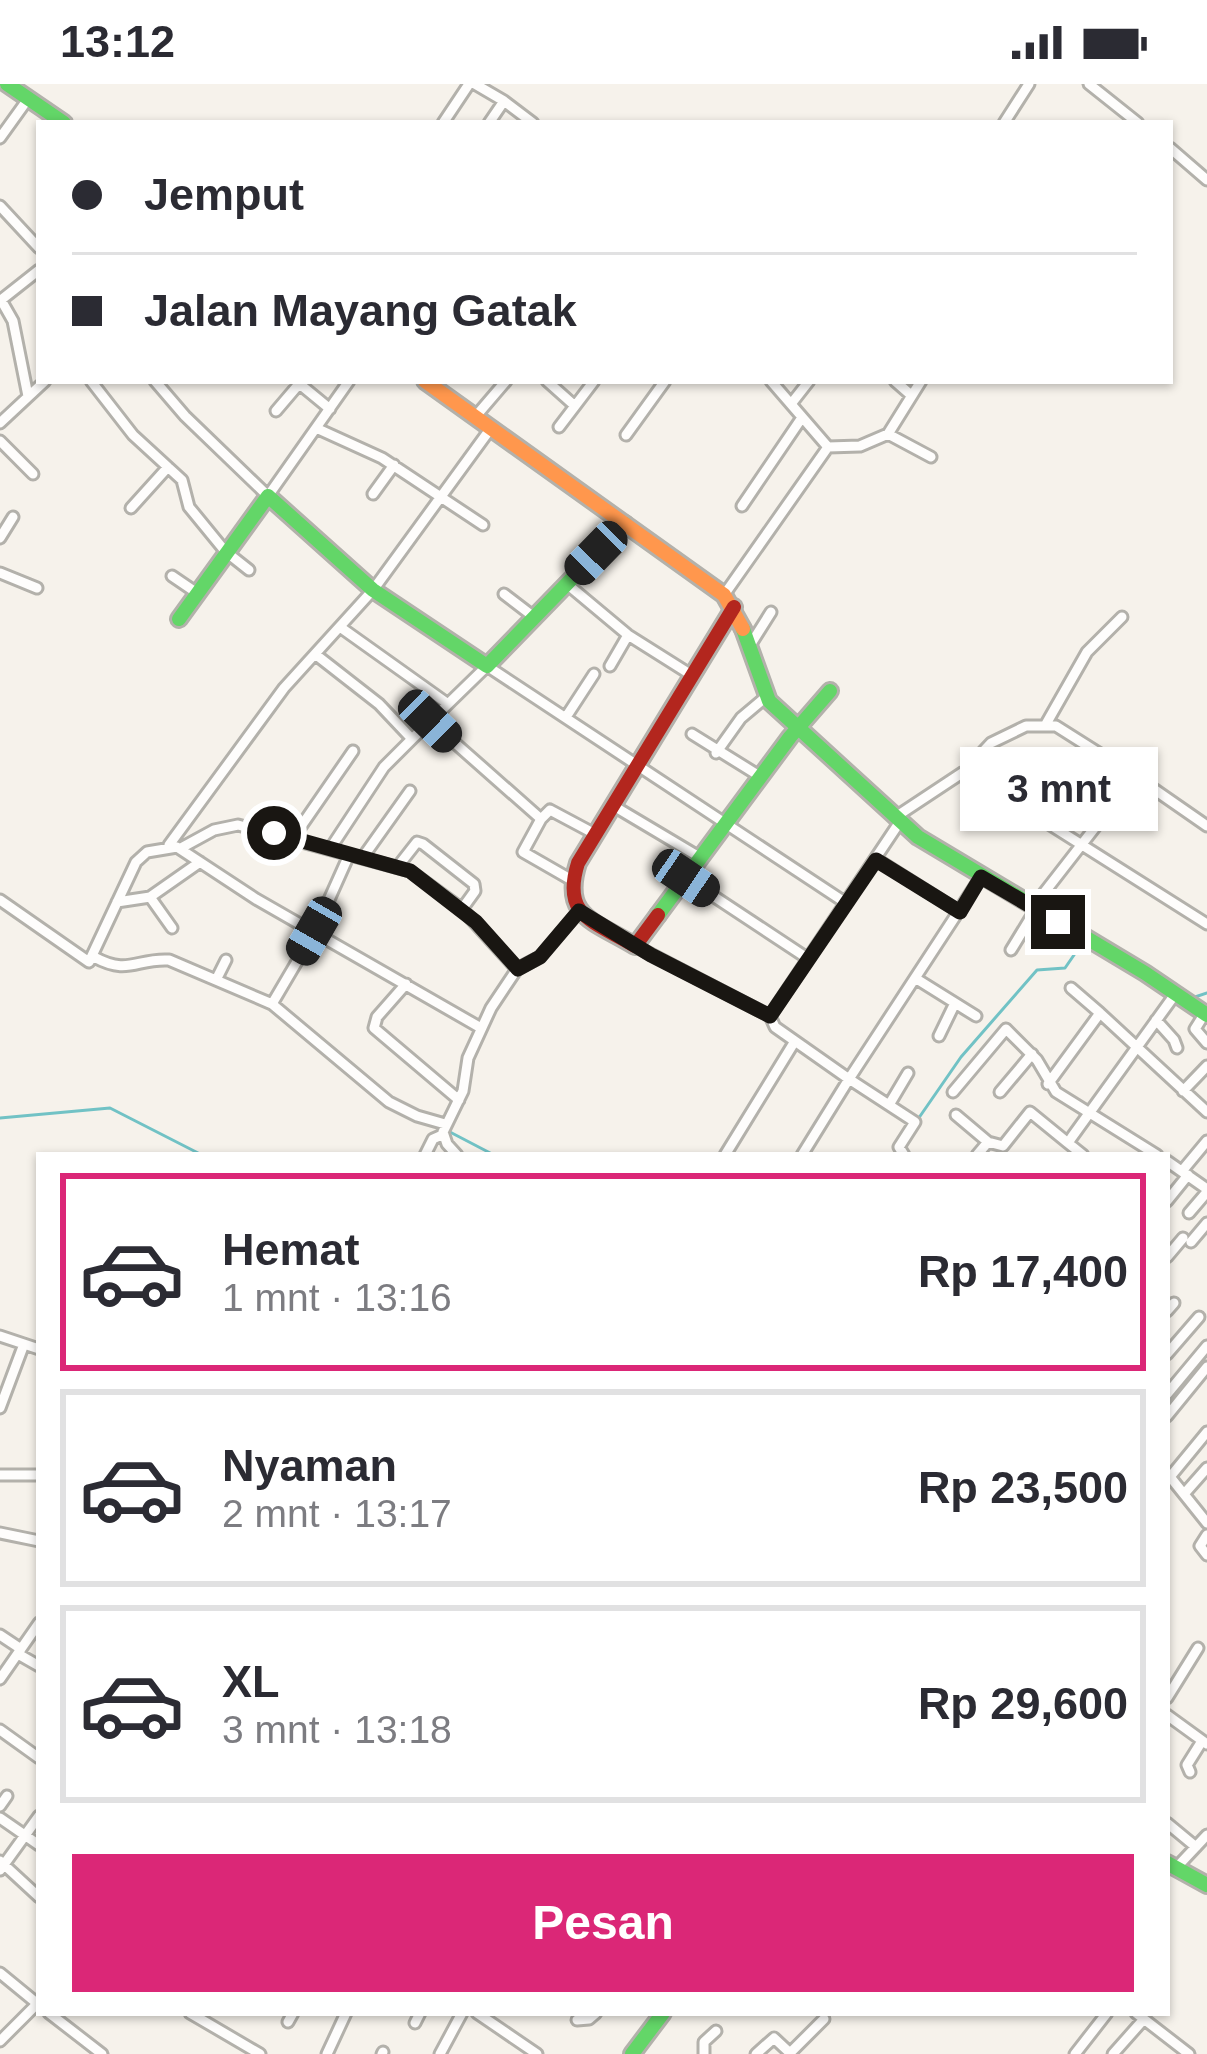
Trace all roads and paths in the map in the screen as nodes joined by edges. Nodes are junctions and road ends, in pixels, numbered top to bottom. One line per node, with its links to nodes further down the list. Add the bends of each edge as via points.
1 (7, 84): 5 (street)
2 (472, 84): 6 (street); 8 (street)
3 (1029, 84): 11 (street)
4 (1089, 84): 12 (street)
5 (28, 99): 7 (street); 13 (street)
6 (503, 101): 9 (street); 10 (street)
7 (60, 120)
8 (445, 120)
9 (491, 120)
10 (529, 120)
11 (1006, 120)
12 (1134, 120)
13 (0, 138)
14 (1173, 151): 15 (street)
15 (1207, 179)
16 (0, 206): 17 (street)
17 (36, 245)
18 (36, 272): 19 (street)
19 (0, 300): 36 (street, via 13,321)
20 (42, 384): 36 (street)
21 (93, 384): 53 (street)
22 (158, 384): 56 (street)
23 (297, 384): 40 (street)
24 (300, 384): 39 (street)
25 (347, 384): 39 (street)
26 (429, 384): 41 (street)
27 (503, 384): 41 (street)
28 (550, 384): 38 (street)
29 (592, 384): 38 (street)
30 (663, 384): 48 (street)
31 (774, 384): 37 (street)
32 (807, 384): 37 (street)
33 (899, 384): 35 (street)
34 (919, 384): 35 (street)
35 (911, 394): 47 (street)
36 (23, 400): 43 (street)
37 (791, 404): 42 (street)
38 (574, 406): 44 (street)
39 (330, 409): 45 (street)
40 (277, 411)
41 (476, 416): 46 (street)
42 (801, 419): 50 (street); 58 (street)
43 (0, 423)
44 (559, 427)
45 (316, 428): 52 (street); 56 (street)
46 (490, 428): 57 (street); 61 (street)
47 (889, 429): 50 (street, via 860,446); 51 (street)
48 (626, 435)
49 (0, 441): 54 (street)
50 (828, 448): 73 (street)
51 (931, 457)
52 (394, 465): 55 (street); 57 (street)
53 (168, 466): 59 (street); 64 (street)
54 (34, 474)
55 (374, 494)
56 (268, 496): 64 (street); 70 (street)
57 (441, 496): 62 (street); 70 (street)
58 (742, 506)
59 (131, 508)
60 (13, 517): 63 (street)
61 (625, 524): 68 (street); 73 (street)
62 (483, 525)
63 (0, 538)
64 (225, 551): 65 (street); 71 (street)
65 (248, 569)
66 (0, 573): 69 (street)
67 (172, 576): 71 (street)
68 (566, 583): 75 (street); 79 (street)
69 (37, 588)
70 (373, 590): 78 (street); 82 (street)
71 (197, 593): 77 (street)
72 (504, 594): 75 (street)
73 (729, 601): 80 (street); 85 (street)
74 (771, 612): 80 (street)
75 (534, 616): 82 (street)
76 (1122, 617): 91 (street, via 1087,652)
77 (179, 619)
78 (340, 627): 81 (street); 88 (street)
79 (628, 635): 83 (street); 85 (street)
80 (749, 647): 87 (street)
81 (315, 654): 94 (street); 110 (street)
82 (487, 666): 88 (street); 89 (street)
83 (610, 666)
84 (594, 674): 89 (street)
85 (693, 676): 97 (street)
86 (830, 692): 92 (street)
87 (766, 697): 92 (street); 96 (street)
88 (448, 704): 90 (street)
89 (566, 717): 97 (street)
90 (430, 721): 94 (street); 103 (street)
91 (1046, 724): 98 (street, via 1008,733); 99 (street)
92 (798, 730): 100 (street); 104 (street)
93 (692, 734): 96 (street)
94 (412, 739): 111 (street)
95 (353, 752): 108 (street)
96 (716, 753): 100 (street)
97 (637, 764): 102 (street); 105 (street)
98 (965, 771): 104 (street); 109 (street)
99 (1136, 776): 106 (street); 109 (street)
100 (761, 777): 105 (street)
101 (410, 791): 113 (street)
102 (612, 805): 107 (street); 114 (street)
103 (541, 819): 107 (street, via 550,810); 120 (street, via 523,852)
104 (897, 820): 115 (street); 118 (street)
105 (727, 824): 114 (street); 124 (street)
106 (1207, 826)
107 (595, 834): 120 (street)
108 (293, 838): 110 (street, via 228,826); 111 (street)
109 (1081, 846): 125 (street); 129 (street)
110 (175, 847): 116 (street); 123 (street, via 141,857)
111 (330, 849): 112 (street)
112 (349, 855): 113 (street); 131 (street)
113 (363, 857): 117 (street)
114 (701, 858): 119 (street)
115 (876, 860): 124 (street); 128 (street)
116 (200, 862): 121 (street); 131 (street)
117 (399, 865): 126 (street); 126 (street, via 423,844 474,884)
118 (981, 877): 125 (street); 128 (street)
119 (686, 878): 132 (street); 134 (street)
120 (570, 879): 127 (street)
121 (150, 897): 123 (street); 130 (street)
122 (0, 900): 135 (street, via 74,955)
123 (117, 902): 135 (street)
124 (846, 903): 134 (street)
125 (1035, 908): 133 (street); 142 (street)
126 (462, 910): 137 (street)
127 (579, 911): 132 (street); 137 (street, via 540,957)
128 (960, 912): 138 (street)
129 (1207, 924)
130 (172, 928)
131 (314, 931): 140 (street); 144 (street)
132 (635, 946): 147 (street)
133 (1011, 950)
134 (807, 958): 147 (street)
135 (93, 959): 139 (street, via 125,968 163,958)
136 (226, 960): 139 (street)
137 (518, 969): 150 (street)
138 (915, 978): 143 (street); 159 (street)
139 (216, 980): 144 (street)
140 (406, 984): 150 (street); 164 (street, via 374,1028)
141 (1071, 988): 145 (street)
142 (1175, 993): 146 (street); 149 (street)
143 (955, 1003): 148 (street); 151 (street)
144 (272, 1004): 169 (street, via 389,1102)
145 (1100, 1013): 154 (street); 160 (street)
146 (1206, 1014): 153 (street, via 1195,1029)
147 (770, 1016): 152 (street)
148 (976, 1016)
149 (1156, 1020): 154 (street); 155 (street)
150 (481, 1028): 164 (street)
151 (939, 1036)
152 (795, 1041): 159 (street); 173 (street)
153 (1207, 1043)
154 (1137, 1046): 161 (street); 167 (street)
155 (1177, 1048)
156 (1032, 1054): 160 (street); 162 (street, via 1005,1029); 163 (street)
157 (1207, 1066): 161 (street)
158 (908, 1073): 165 (street)
159 (849, 1079): 165 (street); 177 (street)
160 (1048, 1084): 167 (street)
161 (1183, 1091): 166 (street)
162 (953, 1092)
163 (1000, 1092)
164 (459, 1100): 169 (street)
165 (889, 1105): 178 (street, via 915,1122)
166 (1207, 1112)
167 (1090, 1113): 172 (street); 181 (street)
168 (956, 1115): 171 (street)
169 (443, 1130): 175 (street); 176 (street)
170 (1207, 1141): 183 (street)
171 (988, 1142): 174 (street); 179 (street)
172 (1068, 1143): 174 (street, via 1030,1112); 180 (street)
173 (728, 1151)
174 (1002, 1151)
175 (426, 1152)
176 (456, 1152)
177 (804, 1152)
178 (901, 1152)
179 (980, 1152)
180 (1079, 1152)
181 (1152, 1152)
182 (1170, 1163): 183 (street)
183 (1185, 1173): 184 (street); 185 (street)
184 (1207, 1191): 186 (street)
185 (1170, 1196)
186 (1189, 1214)
187 (1207, 1222): 188 (street)
188 (1170, 1254)
189 (1199, 1317): 194 (street)
190 (0, 1336): 191 (street)
191 (25, 1344): 193 (street); 197 (street)
192 (1207, 1346): 196 (street)
193 (36, 1348)
194 (1170, 1351)
195 (1207, 1367): 198 (street)
196 (1170, 1390)
197 (0, 1408)
198 (1170, 1412)
199 (1207, 1432): 202 (street)
200 (1207, 1468): 205 (street)
201 (36, 1472): 203 (street)
202 (1170, 1473)
203 (0, 1474)
204 (1170, 1477): 205 (street)
205 (1184, 1494): 206 (street)
206 (1207, 1522)
207 (0, 1534): 209 (street)
208 (1207, 1534): 210 (street)
209 (36, 1540)
210 (1207, 1555)
211 (36, 1628): 214 (street)
212 (0, 1635): 214 (street)
213 (1198, 1648): 218 (street)
214 (20, 1652): 215 (street); 217 (street)
215 (36, 1664)
216 (1170, 1674): 218 (street)
217 (0, 1679)
218 (1178, 1679): 219 (street)
219 (1170, 1693)
220 (1170, 1717): 222 (street)
221 (0, 1730): 223 (street)
222 (1204, 1742): 224 (street)
223 (36, 1756)
224 (1190, 1772)
225 (8, 1796): 226 (street)
226 (0, 1806)
227 (0, 1818): 231 (street)
228 (36, 1821): 231 (street)
229 (1170, 1825): 233 (street)
230 (1207, 1835): 233 (street)
231 (26, 1836): 232 (street); 234 (street)
232 (36, 1843)
233 (1196, 1847): 235 (street)
234 (2, 1865): 237 (street)
235 (1172, 1865): 236 (street)
236 (1207, 1886)
237 (36, 1894)
238 (0, 1973): 239 (street)
239 (36, 2002)
240 (36, 2007): 253 (street)
241 (53, 2016): 256 (street)
242 (195, 2016): 257 (street)
243 (345, 2016): 258 (street)
244 (460, 2016): 259 (street)
245 (482, 2016): 260 (street)
246 (593, 2016): 251 (street)
247 (653, 2016): 254 (street)
248 (1105, 2016): 264 (street)
249 (1140, 2016): 265 (street); 266 (street)
250 (824, 2019): 255 (street)
251 (577, 2020)
252 (716, 2031): 262 (street)
253 (0, 2042)
254 (635, 2050): 261 (street)
255 (790, 2053): 263 (street, via 774,2038)
256 (102, 2054)
257 (260, 2054)
258 (327, 2054)
259 (440, 2054)
260 (537, 2054)
261 (652, 2054)
262 (704, 2054)
263 (756, 2054)
264 (1075, 2054)
265 (1113, 2054)
266 (1189, 2054)

